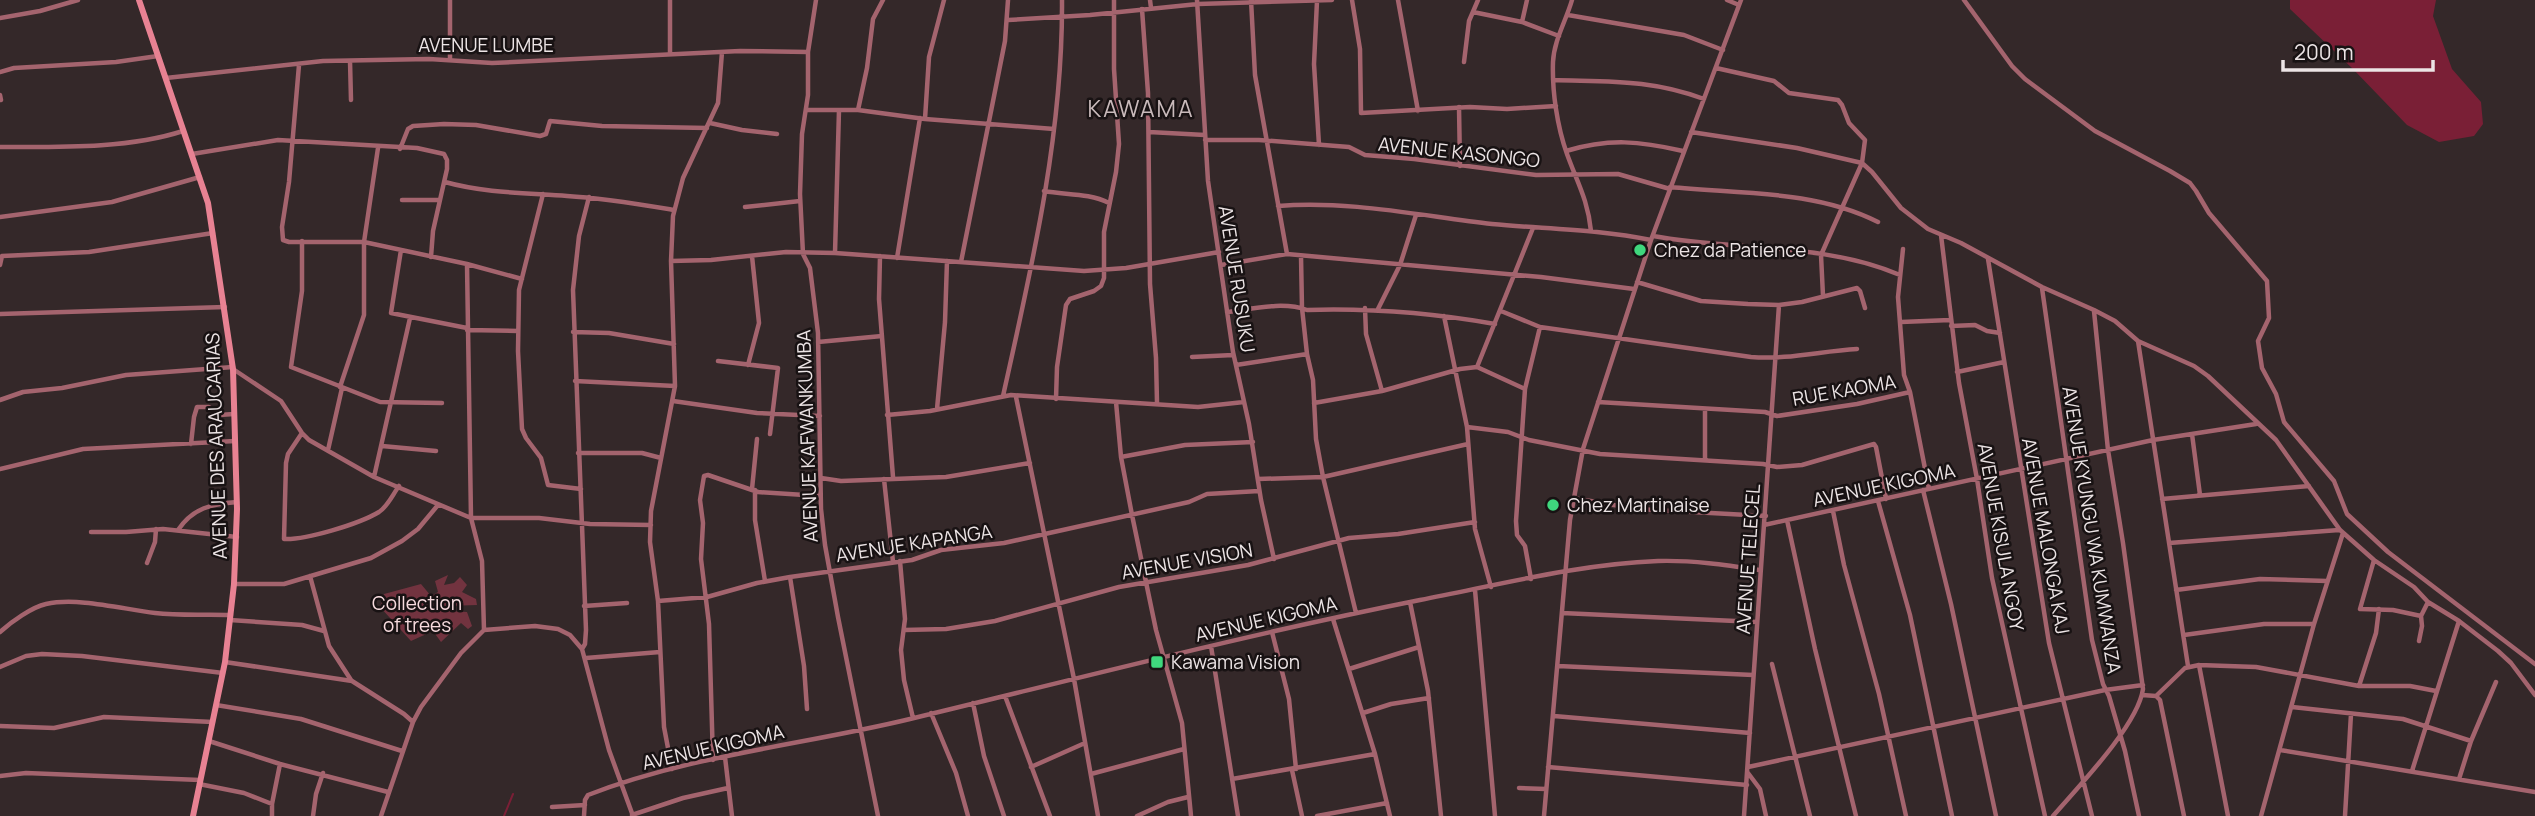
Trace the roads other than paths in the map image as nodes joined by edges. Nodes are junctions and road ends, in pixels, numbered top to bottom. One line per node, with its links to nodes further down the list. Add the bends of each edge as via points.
1 (78, 0): 30 (street)
2 (141, 0): 38 (street, AVENUE DES ARAUCARIAS)
3 (450, 0): 39 (street)
4 (670, 0): 37 (street)
5 (816, 0): 36 (street, AVENUE KAFWANKUMBA)
6 (883, 0): 53 (street, via 873,19)
7 (944, 0): 55 (street, via 929,57)
8 (1008, 0): 31 (street)
9 (1062, 0): 29 (street)
10 (1114, 0): 26 (street)
11 (1150, 0): 24 (street)
12 (1317, 0): 13 (street); 21 (street); 66 (street, via 1314,64)
13 (1332, 0)
14 (1352, 0): 54 (street, via 1360,48 1361,113)
15 (1398, 0): 54 (street)
16 (1478, 0): 27 (street)
17 (1527, 0): 32 (street)
18 (1572, 0): 28 (street)
19 (1727, 0): 23 (street)
20 (1964, 0): 307 (street, via 2025,79 2095,131 2190,183 2267,281 2269,318 2258,341 2262,368 2284,422 2334,481 2347,513 2388,552)
21 (1251, 1): 22 (street); 64 (street, via 1253,61)
22 (1198, 2): 24 (street); 63 (street, AVENUE RUSUKU)
23 (1740, 2): 34 (street)
24 (1151, 8): 25 (street)
25 (1142, 9): 26 (street); 60 (street)
26 (1114, 12): 29 (street); 85 (street, via 1119,144)
27 (1473, 12): 32 (street); 41 (street)
28 (1568, 15): 33 (street); 34 (street, via 1684,35)
29 (1062, 16): 31 (street); 58 (street)
30 (0, 18)
31 (1008, 20): 56 (street)
32 (1522, 22): 33 (street)
33 (1559, 36): 46 (street)
34 (1723, 50): 43 (street)
35 (722, 52): 36 (street, AVENUE LUMBE); 37 (street, AVENUE LUMBE); 57 (street, via 720,92)
36 (808, 52): 51 (street, AVENUE KAFWANKUMBA)
37 (670, 53): 39 (street, AVENUE LUMBE, via 492,63)
38 (158, 56): 44 (street); 45 (street, AVENUE DES ARAUCARIAS)
39 (450, 60): 40 (street, AVENUE LUMBE)
40 (350, 61): 42 (street, AVENUE LUMBE); 48 (street)
41 (1464, 62)
42 (299, 65): 45 (street, AVENUE LUMBE); 65 (street)
43 (1716, 68): 47 (street); 73 (street, via 1774,80 1790,93 1838,100 1849,123 1865,140)
44 (0, 72)
45 (166, 78): 59 (street, AVENUE DES ARAUCARIAS)
46 (1553, 79): 47 (street, via 1641,82); 49 (street)
47 (1704, 99): 61 (street)
48 (351, 100)
49 (1556, 106): 50 (street); 70 (street)
50 (1459, 107): 54 (street); 74 (street)
51 (807, 110): 52 (street); 84 (street, AVENUE KAFWANKUMBA)
52 (839, 110): 53 (street); 103 (street)
53 (858, 110): 55 (street)
54 (1418, 111)
55 (923, 118): 56 (street); 111 (street)
56 (988, 123): 58 (street); 115 (street)
57 (709, 126): 62 (street); 69 (street, via 550,121 546,134 540,136 444,124 408,129); 89 (street, via 683,178)
58 (1054, 129): 79 (street)
59 (184, 131): 67 (street, via 122,142); 72 (street, AVENUE DES ARAUCARIAS)
60 (1149, 132): 63 (street, AVENUE KASONGO); 117 (street)
61 (1691, 132): 71 (street); 73 (street)
62 (777, 134)
63 (1205, 138): 64 (street, AVENUE KASONGO); 102 (street, AVENUE RUSUKU)
64 (1266, 140): 66 (street, AVENUE KASONGO); 86 (street)
65 (293, 141): 68 (street); 72 (street); 98 (street, via 281,236 285,241)
66 (1319, 145): 74 (street, AVENUE KASONGO)
67 (0, 147)
68 (378, 148): 69 (street); 99 (street)
69 (400, 149): 77 (street, via 444,154)
70 (1566, 151): 71 (street, via 1625,141); 75 (street)
71 (1683, 151): 78 (street)
72 (192, 154): 76 (street, AVENUE DES ARAUCARIAS)
73 (1862, 163): 87 (street); 96 (street, via 1901,208)
74 (1460, 166): 75 (street, AVENUE KASONGO)
75 (1575, 176): 78 (street, AVENUE KASONGO, via 1618,174); 94 (street, via 1586,199)
76 (200, 177): 91 (street, via 112,202); 95 (street, AVENUE DES ARAUCARIAS)
77 (445, 182): 80 (street); 83 (street)
78 (1670, 188): 87 (street, AVENUE KASONGO, via 1763,194); 97 (street)
79 (1044, 191): 85 (street); 121 (street)
80 (543, 194): 81 (street); 125 (street)
81 (589, 197): 89 (street); 149 (street, via 579,236)
82 (402, 200): 83 (street)
83 (440, 201): 110 (street)
84 (800, 201): 88 (street); 104 (street, AVENUE KAFWANKUMBA)
85 (1109, 203): 122 (street)
86 (1278, 206): 90 (street); 105 (street)
87 (1841, 206): 92 (street, AVENUE KASONGO); 106 (street)
88 (745, 207)
89 (674, 210): 113 (street)
90 (1416, 215): 93 (street); 120 (street)
91 (0, 217)
92 (1878, 222)
93 (1533, 228): 94 (street); 124 (street)
94 (1591, 231): 97 (street)
95 (213, 233): 118 (street, via 82,253 4,256); 131 (street, AVENUE DES ARAUCARIAS)
96 (1941, 235): 112 (street); 142 (street, AVENUE KISULA NGOY)
97 (1652, 238): 106 (street); 126 (street)
98 (302, 242): 99 (street); 171 (street, via 302,291 290,366)
99 (364, 242): 101 (street); 171 (street, via 364,315)
100 (1903, 249): 123 (street, RUE KAOMA)
101 (401, 250): 110 (street); 141 (street, via 391,312)
102 (1219, 252): 117 (street); 119 (street, AVENUE RUSUKU)
103 (835, 253): 104 (street); 108 (street)
104 (803, 254): 107 (street); 154 (street, AVENUE KAFWANKUMBA, via 810,268)
105 (1287, 254): 109 (street); 119 (street)
106 (1821, 255): 123 (street, via 1865,261); 129 (street)
107 (752, 256): 113 (street); 163 (street, via 759,315)
108 (880, 256): 111 (street); 151 (street)
109 (1301, 256): 120 (street); 132 (street)
110 (431, 257): 116 (street)
111 (897, 258): 114 (street)
112 (1988, 258): 127 (street); 150 (street, AVENUE MALONGA KAJ)
113 (671, 261): 155 (street)
114 (947, 261): 115 (street); 187 (street)
115 (961, 262): 121 (street)
116 (467, 264): 125 (street); 147 (street)
117 (1151, 264): 122 (street); 184 (street)
118 (0, 265)
119 (1221, 265): 138 (street, AVENUE RUSUKU)
120 (1400, 265): 124 (street); 135 (street)
121 (1030, 268): 122 (street); 175 (street)
122 (1102, 271): 177 (street, via 1101,286 1066,305)
123 (1900, 275): 143 (street, RUE KAOMA)
124 (1515, 276): 128 (street); 136 (street)
125 (522, 279): 148 (street)
126 (1637, 282): 128 (street); 130 (street, via 1710,303)
127 (2042, 287): 137 (street); 215 (street, AVENUE KYUNGU WA KUMWANZA)
128 (1634, 289): 152 (street)
129 (1823, 296): 130 (street); 134 (street, via 1857,288)
130 (1779, 305): 160 (street, AVENUE TELECEL)
131 (225, 307): 139 (street); 166 (street, AVENUE DES ARAUCARIAS)
132 (1302, 308): 133 (street); 138 (street); 157 (street)
133 (1365, 308): 135 (street); 173 (street, via 1366,334)
134 (1865, 308)
135 (1378, 309): 140 (street)
136 (1502, 310): 144 (street); 146 (street)
137 (2094, 310): 153 (street); 209 (street)
138 (1227, 312): 158 (street, AVENUE RUSUKU)
139 (0, 314)
140 (1444, 316): 144 (street); 167 (street)
141 (410, 318): 147 (street); 186 (street)
142 (1950, 320): 143 (street); 145 (street, AVENUE KISULA NGOY)
143 (1901, 323): 174 (street, RUE KAOMA, via 1904,375)
144 (1495, 324): 165 (street)
145 (1951, 326): 150 (street, via 1975,325); 168 (street, AVENUE KISULA NGOY)
146 (1540, 327): 152 (street); 172 (street)
147 (467, 329): 148 (street); 244 (street)
148 (519, 331): 229 (street, via 523,432 541,458 548,485)
149 (573, 332): 155 (street); 169 (street)
150 (2000, 333): 162 (street, AVENUE MALONGA KAJ)
151 (882, 336): 154 (street); 192 (street)
152 (1619, 339): 160 (street); 182 (street)
153 (2138, 341): 194 (street, via 2194,366); 201 (street)
154 (818, 342): 191 (street, AVENUE KAFWANKUMBA)
155 (674, 344): 170 (street)
156 (1857, 349): 160 (street)
157 (1307, 354): 164 (street); 185 (street)
158 (1233, 355): 159 (street); 164 (street, AVENUE RUSUKU)
159 (1192, 356)
160 (1777, 359): 193 (street, AVENUE TELECEL)
161 (718, 360): 163 (street)
162 (2004, 362): 168 (street); 219 (street, AVENUE MALONGA KAJ)
163 (748, 365): 190 (street, via 778,369)
164 (1236, 365): 181 (street, AVENUE RUSUKU)
165 (1477, 367): 167 (street); 172 (street)
166 (233, 368): 178 (street, via 126,375); 189 (street, AVENUE DES ARAUCARIAS); 196 (street, via 281,401)
167 (1456, 370): 173 (street); 195 (street)
168 (1957, 372): 226 (street, AVENUE KISULA NGOY)
169 (575, 380): 170 (street); 211 (street)
170 (675, 386): 179 (street)
171 (341, 387): 186 (street); 208 (street)
172 (1525, 388): 199 (street)
173 (1382, 391): 185 (street)
174 (1910, 392): 193 (street, RUE KAOMA); 230 (street)
175 (1003, 396): 176 (street); 187 (street)
176 (1016, 397): 177 (street); 216 (street)
177 (1056, 399): 180 (street)
178 (0, 400)
179 (673, 401): 190 (street); 213 (street)
180 (1116, 402): 184 (street); 212 (street)
181 (1244, 402): 184 (street, via 1207,407); 203 (street, AVENUE RUSUKU)
182 (1598, 402): 188 (street, RUE KAOMA); 207 (street)
183 (442, 403): 186 (street)
184 (1157, 403)
185 (1314, 403): 222 (street)
186 (391, 404): 206 (street)
187 (937, 409): 192 (street)
188 (1705, 409): 193 (street, RUE KAOMA); 214 (street)
189 (234, 414): 202 (street, AVENUE DES ARAUCARIAS); 204 (street, via 219,415 209,407 197,407)
190 (772, 415): 191 (street); 197 (street)
191 (820, 415): 223 (street, AVENUE KAFWANKUMBA)
192 (887, 415): 221 (street)
193 (1772, 415): 217 (street, AVENUE TELECEL)
194 (2257, 424): 198 (street, AVENUE KIGOMA); 228 (street, via 2276,440)
195 (1466, 427): 199 (street); 205 (street)
196 (302, 433): 208 (street); 227 (street, via 286,463 284,539 362,520 384,508)
197 (770, 434)
198 (2192, 434): 201 (street, AVENUE KIGOMA); 233 (street)
199 (1522, 436): 207 (street); 268 (street, via 1516,533 1526,548)
200 (757, 439): 231 (street)
201 (2153, 440): 209 (street, AVENUE KIGOMA); 237 (street)
202 (235, 441): 204 (street); 239 (street, AVENUE DES ARAUCARIAS)
203 (1253, 442): 212 (street, via 1185,445); 225 (street, AVENUE RUSUKU)
204 (191, 444): 218 (street, via 72,451)
205 (1468, 444): 222 (street); 246 (street)
206 (382, 446): 210 (street); 220 (street)
207 (1583, 449): 214 (street, via 1607,455); 235 (street)
208 (327, 450): 220 (street)
209 (2108, 450): 215 (street, AVENUE KIGOMA); 319 (street)
210 (436, 451)
211 (578, 453): 213 (street, via 642,453); 229 (street)
212 (1121, 457): 242 (street)
213 (661, 458): 248 (street)
214 (1704, 460): 217 (street)
215 (2065, 460): 219 (street, AVENUE KIGOMA); 321 (street, AVENUE KYUNGU WA KUMWANZA, via 2089,620)
216 (1030, 463): 221 (street, via 946,477); 254 (street)
217 (1769, 465): 236 (street, via 1809,464 1868,445 1876,447); 243 (street, AVENUE TELECEL)
218 (0, 469)
219 (2021, 470): 226 (street, AVENUE KIGOMA); 328 (street, AVENUE MALONGA KAJ, via 2049,643)
220 (374, 477): 227 (street)
221 (893, 477): 224 (street)
222 (1322, 477): 225 (street); 256 (street)
223 (821, 478): 224 (street); 234 (street, AVENUE KAFWANKUMBA)
224 (884, 478): 261 (street)
225 (1258, 479): 232 (street, AVENUE RUSUKU)
226 (1977, 479): 230 (street, AVENUE KIGOMA); 333 (street, AVENUE KISULA NGOY, via 1992,578)
227 (399, 486): 240 (street)
228 (2310, 486): 233 (street); 252 (street)
229 (581, 489): 247 (street)
230 (1926, 489): 236 (street, AVENUE KIGOMA); 339 (street)
231 (753, 490): 234 (street); 269 (street); 276 (street, via 704,475 700,500)
232 (1259, 491): 242 (street, AVENUE KAPANGA, via 1207,494); 258 (street, AVENUE RUSUKU)
233 (2200, 495): 237 (street)
234 (820, 496): 263 (street, AVENUE KAFWANKUMBA)
235 (1573, 498): 243 (street, via 1637,509); 265 (street)
236 (1886, 499): 238 (street, AVENUE KIGOMA)
237 (2162, 499): 257 (street)
238 (1878, 501): 241 (street, AVENUE KIGOMA); 344 (street, via 1908,604)
239 (237, 502): 251 (street, via 205,506); 255 (street, AVENUE DES ARAUCARIAS)
240 (438, 505): 244 (street); 266 (street, via 418,529 391,548)
241 (1833, 511): 245 (street, AVENUE KIGOMA); 348 (street)
242 (1132, 515): 254 (street, AVENUE KAPANGA); 271 (street)
243 (1766, 516): 249 (street, AVENUE TELECEL)
244 (471, 518): 247 (street); 292 (street, via 482,561)
245 (1787, 520): 249 (street, AVENUE KIGOMA); 352 (street)
246 (1475, 522): 256 (street, AVENUE VISION); 273 (street)
247 (583, 523): 248 (street); 282 (street)
248 (651, 525): 277 (street)
249 (1764, 525): 264 (street, AVENUE TELECEL)
250 (156, 529): 251 (street); 253 (street); 262 (street)
251 (177, 530): 255 (street)
252 (2341, 531): 257 (street); 259 (street); 270 (street)
253 (91, 532)
254 (1043, 534): 260 (street, AVENUE KAPANGA); 280 (street)
255 (237, 537): 272 (street, AVENUE DES ARAUCARIAS)
256 (1338, 541): 258 (street, AVENUE VISION); 284 (street)
257 (2169, 542): 275 (street)
258 (1274, 559): 271 (street, AVENUE VISION)
259 (2374, 560): 278 (street, via 2407,581); 283 (street, via 2360,608)
260 (900, 561): 261 (street, AVENUE KAPANGA); 293 (street)
261 (893, 562): 263 (street, AVENUE KAPANGA)
262 (147, 563)
263 (830, 570): 267 (street, AVENUE KAPANGA); 345 (street, AVENUE KAFWANKUMBA)
264 (1759, 570): 265 (street, AVENUE KIGOMA, via 1669,561); 290 (street, AVENUE TELECEL)
265 (1566, 573): 268 (street, AVENUE KIGOMA); 285 (street)
266 (310, 576): 272 (street, via 284,584); 294 (street)
267 (790, 576): 269 (street, AVENUE KAPANGA); 332 (street)
268 (1531, 579): 273 (street, AVENUE KIGOMA)
269 (765, 581): 276 (street, AVENUE KAPANGA)
270 (2327, 581): 275 (street, via 2260,579); 291 (street)
271 (1147, 582): 280 (street, AVENUE VISION); 303 (street)
272 (234, 584): 287 (street, AVENUE DES ARAUCARIAS)
273 (1491, 587): 274 (street, AVENUE KIGOMA)
274 (1475, 590): 281 (street, AVENUE KIGOMA); 406 (street)
275 (2176, 590): 297 (street)
276 (706, 597): 277 (street, AVENUE KAPANGA); 359 (street)
277 (658, 601): 302 (street)
278 (2428, 602): 286 (street); 289 (street)
279 (627, 603): 282 (street)
280 (1058, 603): 293 (street, AVENUE VISION, via 995,621); 316 (street)
281 (1410, 603): 284 (street, AVENUE KIGOMA); 300 (street)
282 (584, 606): 301 (street, via 586,641)
283 (2379, 609): 286 (street); 320 (street)
284 (1356, 613): 288 (street, AVENUE KIGOMA)
285 (1562, 613): 290 (street); 310 (street)
286 (2421, 616): 298 (street)
287 (231, 617): 294 (street); 295 (street, via 55,604 39,607); 305 (street, AVENUE DES ARAUCARIAS)
288 (1333, 619): 296 (street, AVENUE KIGOMA); 312 (street)
289 (2459, 621): 322 (street); 324 (street, via 2507,659)
290 (1757, 622): 314 (street, AVENUE TELECEL)
291 (2314, 624): 297 (street, via 2254,625); 315 (street)
292 (484, 630): 301 (street, via 558,629); 341 (street, via 439,681)
293 (904, 630): 338 (street, via 902,662)
294 (324, 631): 317 (street, via 331,651)
295 (0, 632)
296 (1272, 632): 299 (street, AVENUE KIGOMA); 365 (street, via 1289,699)
297 (2184, 635): 311 (street)
298 (2419, 640)
299 (1211, 646): 303 (street, AVENUE KIGOMA); 371 (street)
300 (1419, 647): 312 (street); 327 (street)
301 (582, 649): 304 (street)
302 (660, 652): 304 (street); 364 (street, via 664,727)
303 (1163, 656): 316 (street, AVENUE KIGOMA); 353 (street, via 1180,714)
304 (586, 658): 375 (street)
305 (225, 662): 313 (street, AVENUE DES ARAUCARIAS); 317 (street)
306 (1772, 664): 358 (street)
307 (2535, 664)
308 (2199, 665): 311 (street); 315 (street, via 2266,668); 420 (street)
309 (0, 666): 313 (street, via 42,654)
310 (1558, 666): 314 (street); 337 (street)
311 (2188, 666): 326 (street)
312 (1349, 670): 335 (street)
313 (223, 673): 330 (street, AVENUE DES ARAUCARIAS)
314 (1753, 675): 346 (street, AVENUE TELECEL)
315 (2300, 677): 320 (street); 331 (street)
316 (1074, 679): 325 (street, AVENUE KIGOMA); 351 (street)
317 (352, 681): 341 (street)
318 (2496, 682): 350 (street)
319 (2143, 685): 321 (street); 323 (street)
320 (2359, 686): 322 (street)
321 (2105, 690): 328 (street); 347 (street, AVENUE KYUNGU WA KUMWANZA)
322 (2436, 691): 342 (street)
323 (2142, 695): 326 (street); 347 (street)
324 (2535, 695)
325 (1005, 696): 329 (street, AVENUE KIGOMA); 363 (street)
326 (2156, 696): 419 (street)
327 (1429, 698): 335 (street); 405 (street)
328 (2064, 700): 333 (street); 373 (street, AVENUE MALONGA KAJ)
329 (973, 703): 334 (street, AVENUE KIGOMA); 396 (street)
330 (216, 705): 340 (street, AVENUE DES ARAUCARIAS); 355 (street, via 301,719)
331 (2292, 708): 336 (street); 354 (street)
332 (807, 709)
333 (2021, 710): 339 (street); 415 (street, AVENUE KISULA NGOY)
334 (931, 713): 338 (street, AVENUE KIGOMA); 395 (street)
335 (1363, 713): 356 (street)
336 (2351, 714): 342 (street); 360 (street)
337 (1554, 716): 346 (street); 362 (street)
338 (914, 718): 345 (street, AVENUE KIGOMA)
339 (1977, 719): 344 (street); 414 (street)
340 (213, 722): 343 (street, via 104,718 54,728); 349 (street, AVENUE DES ARAUCARIAS)
341 (413, 722): 355 (street)
342 (2426, 725): 350 (street); 367 (street)
343 (0, 726)
344 (1933, 729): 348 (street); 413 (street)
345 (860, 730): 357 (street, AVENUE KIGOMA); 394 (street, AVENUE KAFWANKUMBA)
346 (1750, 733): 366 (street, AVENUE TELECEL)
347 (2119, 735): 373 (street); 418 (street, AVENUE KYUNGU WA KUMWANZA)
348 (1890, 737): 352 (street); 412 (street)
349 (209, 741): 361 (street); 374 (street, AVENUE DES ARAUCARIAS)
350 (2471, 741): 372 (street)
351 (1085, 743): 363 (street); 369 (street)
352 (1839, 747): 358 (street); 411 (street)
353 (1184, 749): 369 (street); 382 (street)
354 (2280, 750): 360 (street); 421 (street)
355 (402, 751): 380 (street)
356 (1375, 754): 365 (street); 383 (street)
357 (725, 757): 359 (street, AVENUE KIGOMA); 377 (street)
358 (1794, 757): 366 (street); 410 (street)
359 (713, 760): 364 (street, AVENUE KIGOMA)
360 (2348, 760): 367 (street); 422 (street)
361 (280, 764): 368 (street); 384 (street)
362 (1548, 767): 376 (street); 379 (street)
363 (1031, 768): 397 (street)
364 (672, 769): 375 (street, AVENUE KIGOMA)
365 (1294, 769): 371 (street); 402 (street)
366 (1748, 770): 376 (street, AVENUE TELECEL); 409 (street, via 1760,789)
367 (2412, 771): 372 (street)
368 (323, 773): 380 (street); 389 (street)
369 (1091, 774): 398 (street)
370 (0, 776): 374 (street, via 26,773)
371 (1232, 779): 401 (street)
372 (2459, 779): 381 (street)
373 (2084, 780): 416 (street); 417 (street, AVENUE MALONGA KAJ)
374 (200, 782): 384 (street); 387 (street, AVENUE DES ARAUCARIAS)
375 (620, 784): 385 (street, AVENUE KIGOMA, via 588,795); 392 (street)
376 (1747, 785): 408 (street, AVENUE TELECEL)
377 (729, 788): 392 (street); 393 (street)
378 (1519, 788): 379 (street)
379 (1546, 789): 407 (street)
380 (388, 792): 390 (street)
381 (2535, 792)
382 (1188, 797): 399 (street); 400 (street)
383 (1387, 803): 403 (street); 404 (street)
384 (272, 804): 388 (street)
385 (585, 805): 386 (street); 391 (street)
386 (552, 807)
387 (193, 816)
388 (272, 816)
389 (313, 816)
390 (381, 816)
391 (584, 816)
392 (633, 816)
393 (732, 816)
394 (878, 816)
395 (968, 816)
396 (1004, 816)
397 (1050, 816)
398 (1098, 816)
399 (1137, 816)
400 (1191, 816)
401 (1238, 816)
402 (1302, 816)
403 (1317, 816)
404 (1390, 816)
405 (1441, 816)
406 (1495, 816)
407 (1544, 816)
408 (1744, 816)
409 (1766, 816)
410 (1810, 816)
411 (1856, 816)
412 (1906, 816)
413 (1952, 816)
414 (1996, 816)
415 (2046, 816)
416 (2053, 816)
417 (2092, 816)
418 (2139, 816)
419 (2184, 816)
420 (2228, 816)
421 (2261, 816)
422 (2345, 816)

